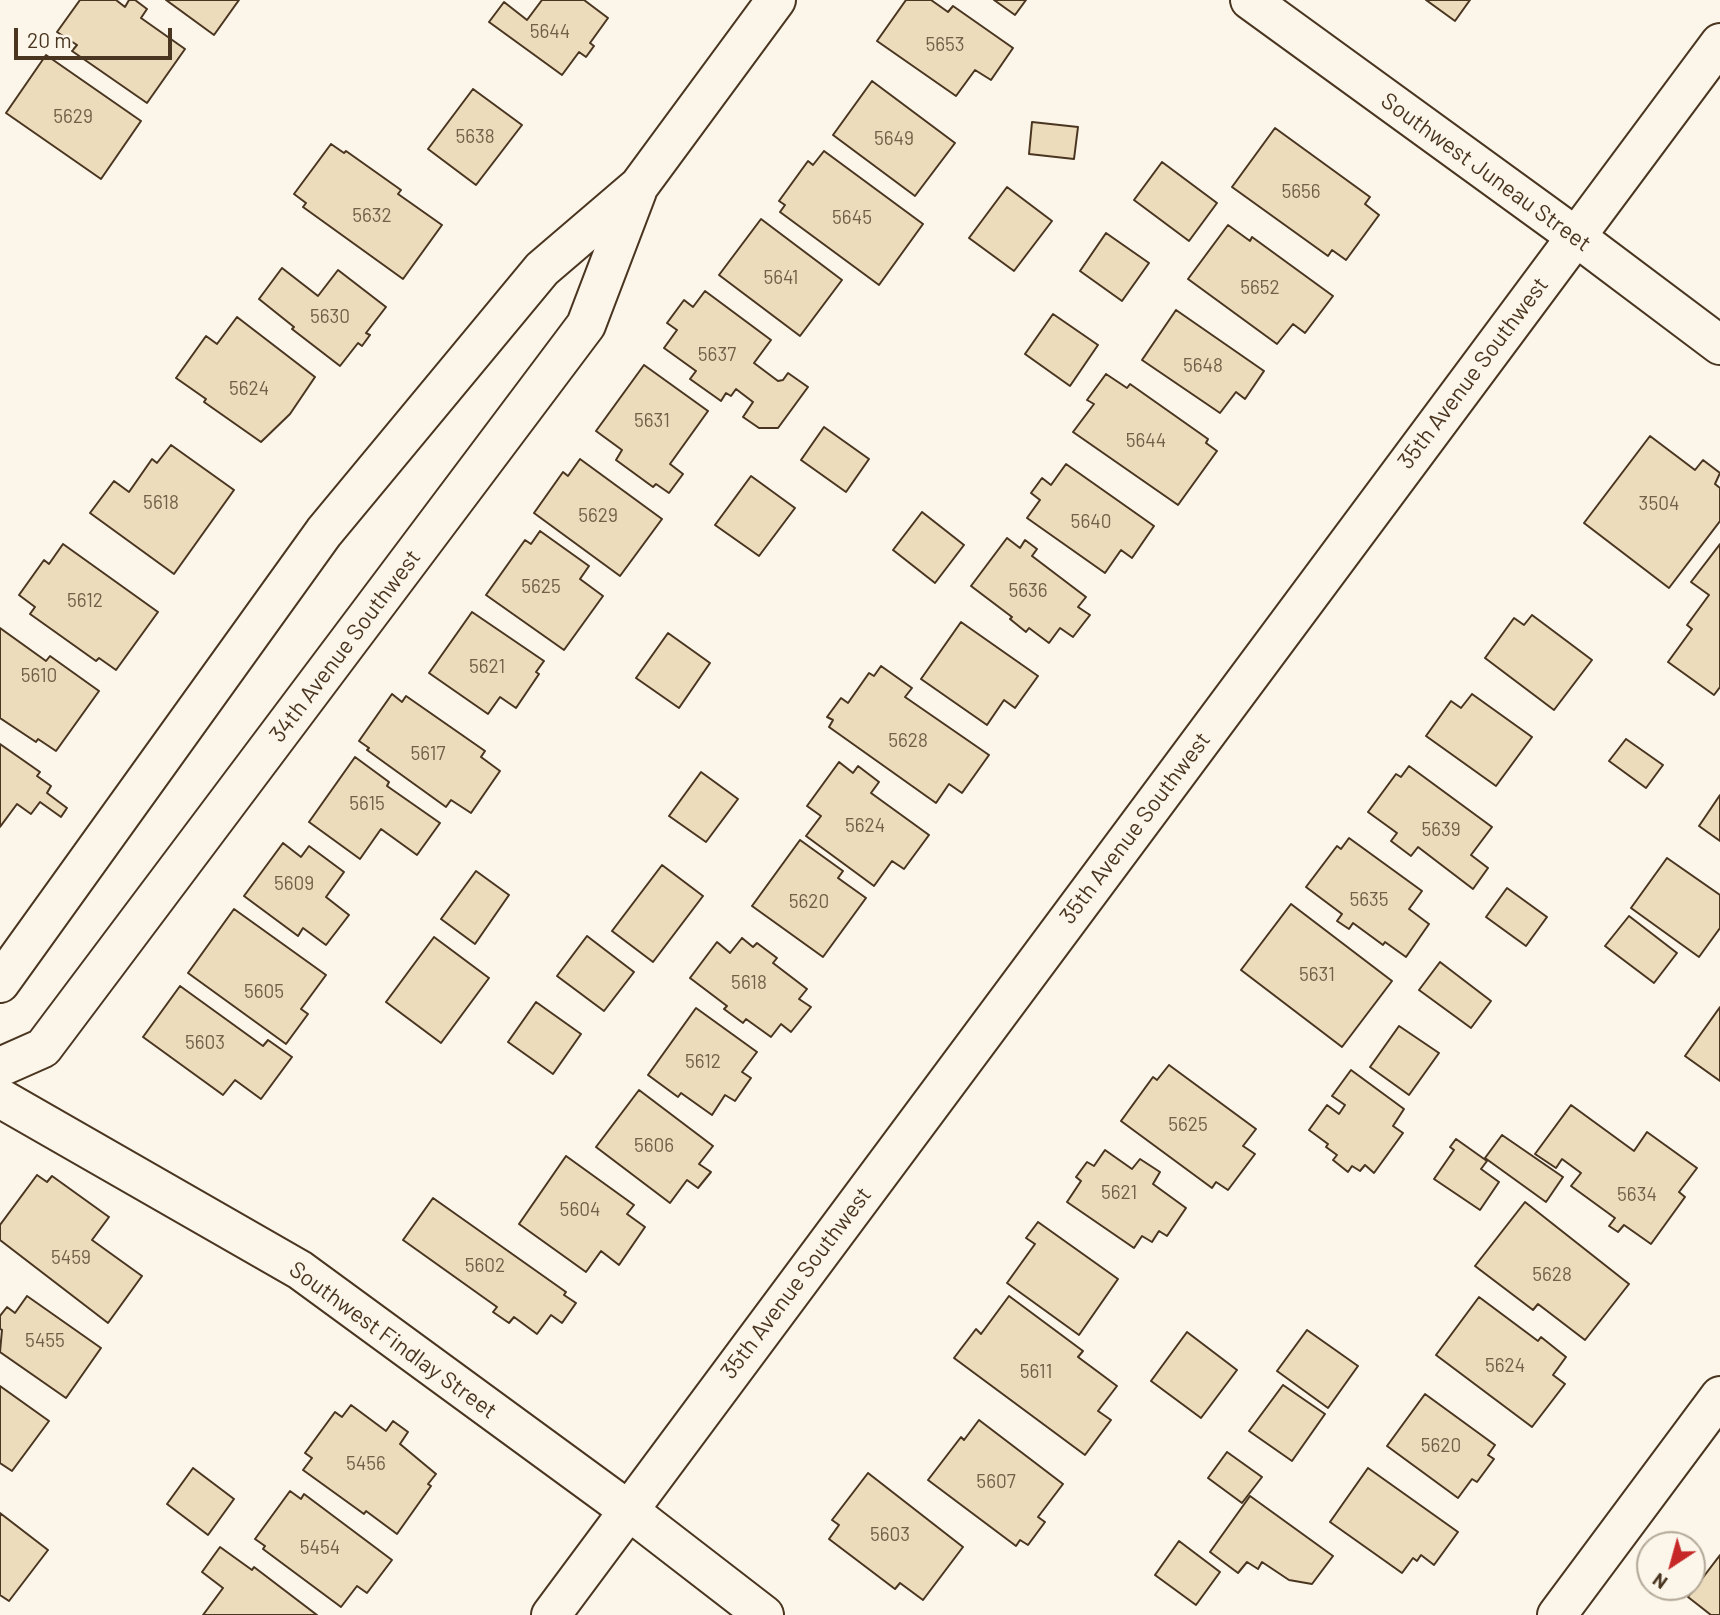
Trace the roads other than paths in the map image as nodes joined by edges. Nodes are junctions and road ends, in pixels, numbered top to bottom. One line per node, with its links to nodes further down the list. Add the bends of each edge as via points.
1 (776, 0): 4 (street, 34th Avenue Southwest)
2 (1250, 0): 5 (street, Southwest Juneau Street)
3 (1720, 43): 5 (street, 35th Avenue Southwest)
4 (639, 186): 7 (street, 34th Avenue Southwest, via 542,269 324,532); 8 (street, 34th Avenue Southwest, via 586,325 43,1048)
5 (1575, 236): 6 (street, Southwest Juneau Street); 11 (street, 35th Avenue Southwest)
6 (1720, 345)
7 (0, 983)
8 (0, 1067)
9 (0, 1098): 11 (street, Southwest Findlay Street, via 300,1270)
10 (1720, 1396): 14 (street)
11 (628, 1510): 12 (street, 35th Avenue Southwest); 13 (street, Southwest Findlay Street)
12 (551, 1615)
13 (764, 1615)
14 (1557, 1615)

